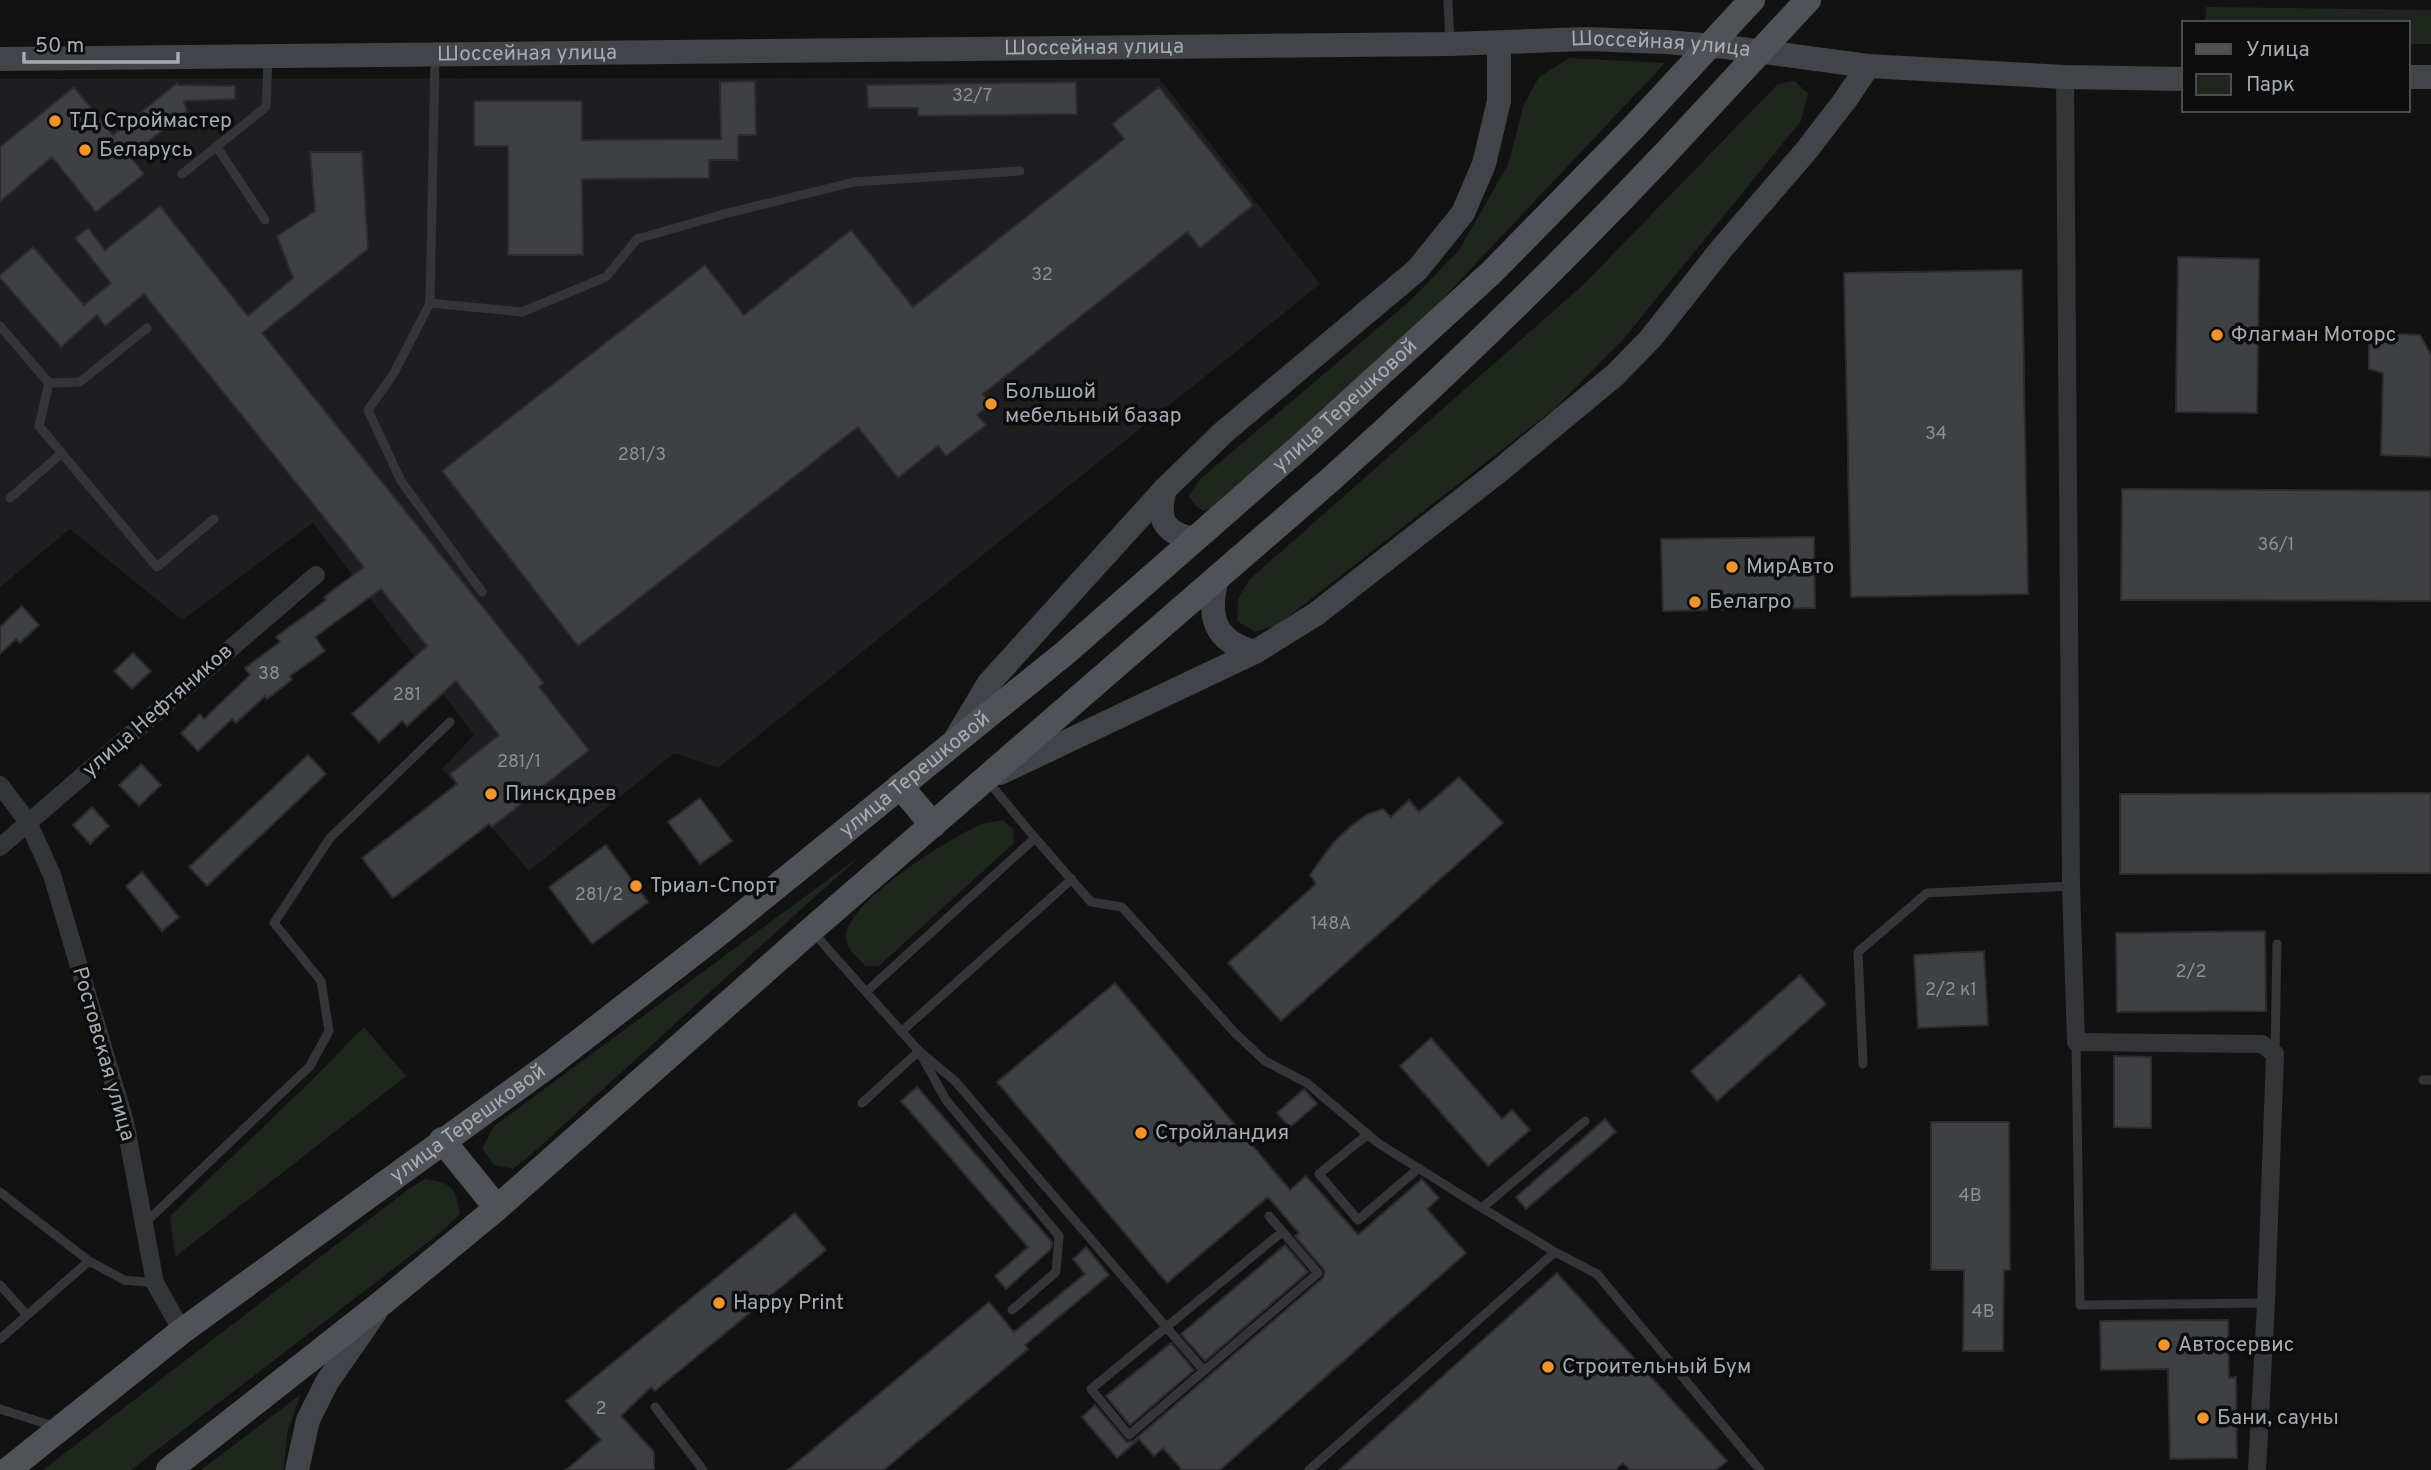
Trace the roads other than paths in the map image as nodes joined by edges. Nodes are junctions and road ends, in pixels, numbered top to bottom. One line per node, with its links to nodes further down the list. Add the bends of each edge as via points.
1 (1448, 0): 5 (lane)
2 (1752, 0): 26 (main road, улица Терешковой, bridge, via 1492,272)
3 (1808, 0): 28 (main road, улица Терешковой, bridge, via 1521,301 1410,408)
4 (1499, 43): 5 (main road, Шоссейная улица); 9 (main road, Шоссейная улица, via 1666,42); 23 (main road, via 1499,101 1483,164 1463,213 1443,240 1417,271 1225,430)
5 (1450, 44): 6 (main road, Шоссейная улица)
6 (435, 55): 7 (main road, Шоссейная улица); 18 (lane)
7 (268, 57): 8 (main road, Шоссейная улица); 14 (lane, via 266,107)
8 (0, 59)
9 (1868, 66): 10 (main road, Шоссейная улица); 30 (main road, via 1806,151 1615,375 1403,548 1316,614)
10 (2065, 77): 13 (main road, Шоссейная улица); 41 (street)
11 (2431, 77): 12 (main road)
12 (2410, 78)
13 (2182, 79)
14 (217, 147): 16 (lane); 17 (lane)
15 (1020, 171): 18 (lane, via 854,182 724,214 637,239 606,276 522,312)
16 (182, 174)
17 (265, 220)
18 (430, 303): 29 (lane, via 394,373 368,410 401,481)
19 (0, 326): 21 (lane)
20 (147, 328): 21 (lane, via 80,382)
21 (49, 383): 22 (lane, via 38,426)
22 (62, 453): 24 (lane); 25 (lane, via 157,567)
23 (1165, 489): 26 (main road, via 1159,509 1163,522 1171,531); 32 (main road, via 989,683)
24 (10, 498)
25 (214, 519)
26 (1193, 539): 32 (main road, улица Терешковой, via 1065,653)
27 (316, 575): 36 (street, улица Нефтяников)
28 (1217, 578): 30 (main road, via 1212,599 1220,630 1240,648); 33 (main road, улица Терешковой)
29 (482, 592)
30 (1255, 652): 33 (main road)
31 (450, 722): 59 (lane, via 330,838 274,923 321,981 330,1031 310,1066)
32 (953, 743): 35 (main road, улица Терешковой)
33 (986, 779): 37 (main road, улица Терешковой); 38 (lane)
34 (0, 785): 36 (street, Ростовская улица)
35 (900, 786): 37 (main road); 53 (main road, улица Терешковой, via 597,1028)
36 (29, 822): 39 (street, улица Нефтяников); 59 (street, Ростовская улица, via 52,875 125,1122)
37 (933, 825): 42 (main road, улица Терешковой)
38 (1035, 838): 40 (lane); 44 (lane)
39 (0, 847)
40 (1072, 879): 45 (lane); 52 (lane, via 1091,902 1122,907 1265,1061 1307,1083)
41 (2071, 886): 46 (street); 49 (lane, via 1927,893 1858,952)
42 (811, 930): 44 (lane); 56 (main road, улица Терешковой)
43 (2277, 944): 48 (lane)
44 (866, 992): 45 (lane)
45 (901, 1032): 47 (lane)
46 (2076, 1042): 48 (street, via 2262,1044); 66 (lane, via 2080,1305)
47 (919, 1051): 50 (lane); 67 (lane, via 946,1100 1059,1236 1056,1272); 69 (lane, via 955,1080)
48 (2275, 1054): 66 (street)
49 (1863, 1064)
50 (862, 1103)
51 (1585, 1121): 57 (lane)
52 (1368, 1134): 54 (lane); 54 (lane, via 1319,1174 1358,1220)
53 (442, 1140): 56 (main road); 70 (main road, улица Терешковой)
54 (1419, 1168): 57 (lane)
55 (0, 1192): 62 (lane)
56 (497, 1208): 65 (main road, улица Терешковой)
57 (1482, 1208): 61 (lane)
58 (1269, 1216): 60 (lane)
59 (144, 1224): 63 (street, Ростовская улица)
60 (1282, 1232): 69 (lane); 72 (lane, via 1318,1273)
61 (1555, 1252): 76 (lane, via 1597,1274); 81 (lane)
62 (89, 1261): 63 (lane, via 124,1280); 68 (lane)
63 (155, 1283): 70 (street, Ростовская улица)
64 (0, 1285): 68 (lane)
65 (383, 1302): 78 (main road, улица Терешковой); 79 (main road, via 327,1382 308,1420)
66 (2266, 1303): 82 (street)
67 (1013, 1310)
68 (27, 1315): 71 (lane)
69 (1167, 1326): 72 (lane); 72 (lane, via 1091,1389 1129,1435)
70 (182, 1331): 75 (main road, улица Терешковой)
71 (0, 1339)
72 (1204, 1371)
73 (655, 1407): 80 (lane)
74 (0, 1409): 75 (lane)
75 (58, 1428): 77 (main road, улица Терешковой)
76 (1757, 1469)
77 (8, 1470)
78 (169, 1470)
79 (297, 1470)
80 (704, 1470)
81 (1308, 1470)
82 (2257, 1470)

